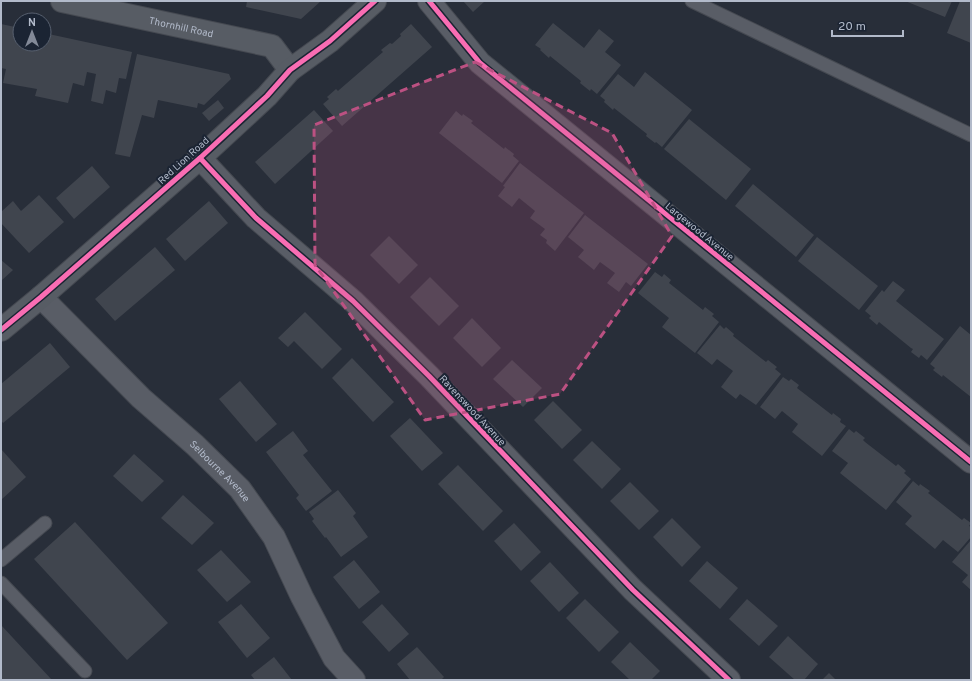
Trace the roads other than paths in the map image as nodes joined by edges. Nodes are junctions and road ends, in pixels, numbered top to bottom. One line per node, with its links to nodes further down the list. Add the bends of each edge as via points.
1 (62, 1): 5 (street, Thornhill Road, via 272,46)
2 (375, 1): 5 (street, Red Lion Road, via 330,41)
3 (429, 1): 10 (street, Largewood Avenue, via 480,63)
4 (692, 1): 6 (lane)
5 (290, 70): 7 (street, Red Lion Road, via 267,96)
6 (971, 135)
7 (200, 158): 8 (street, Red Lion Road); 16 (street, Ravenswood Avenue, via 256,218 358,306 429,376 633,590)
8 (41, 298): 9 (street, Red Lion Road); 15 (street, Selbourne Avenue, via 141,398 240,489 274,537 334,658)
9 (1, 330)
10 (971, 462)
11 (45, 523): 12 (lane)
12 (1, 560)
13 (1, 583): 14 (lane)
14 (85, 671)
15 (354, 680)
16 (729, 680)

